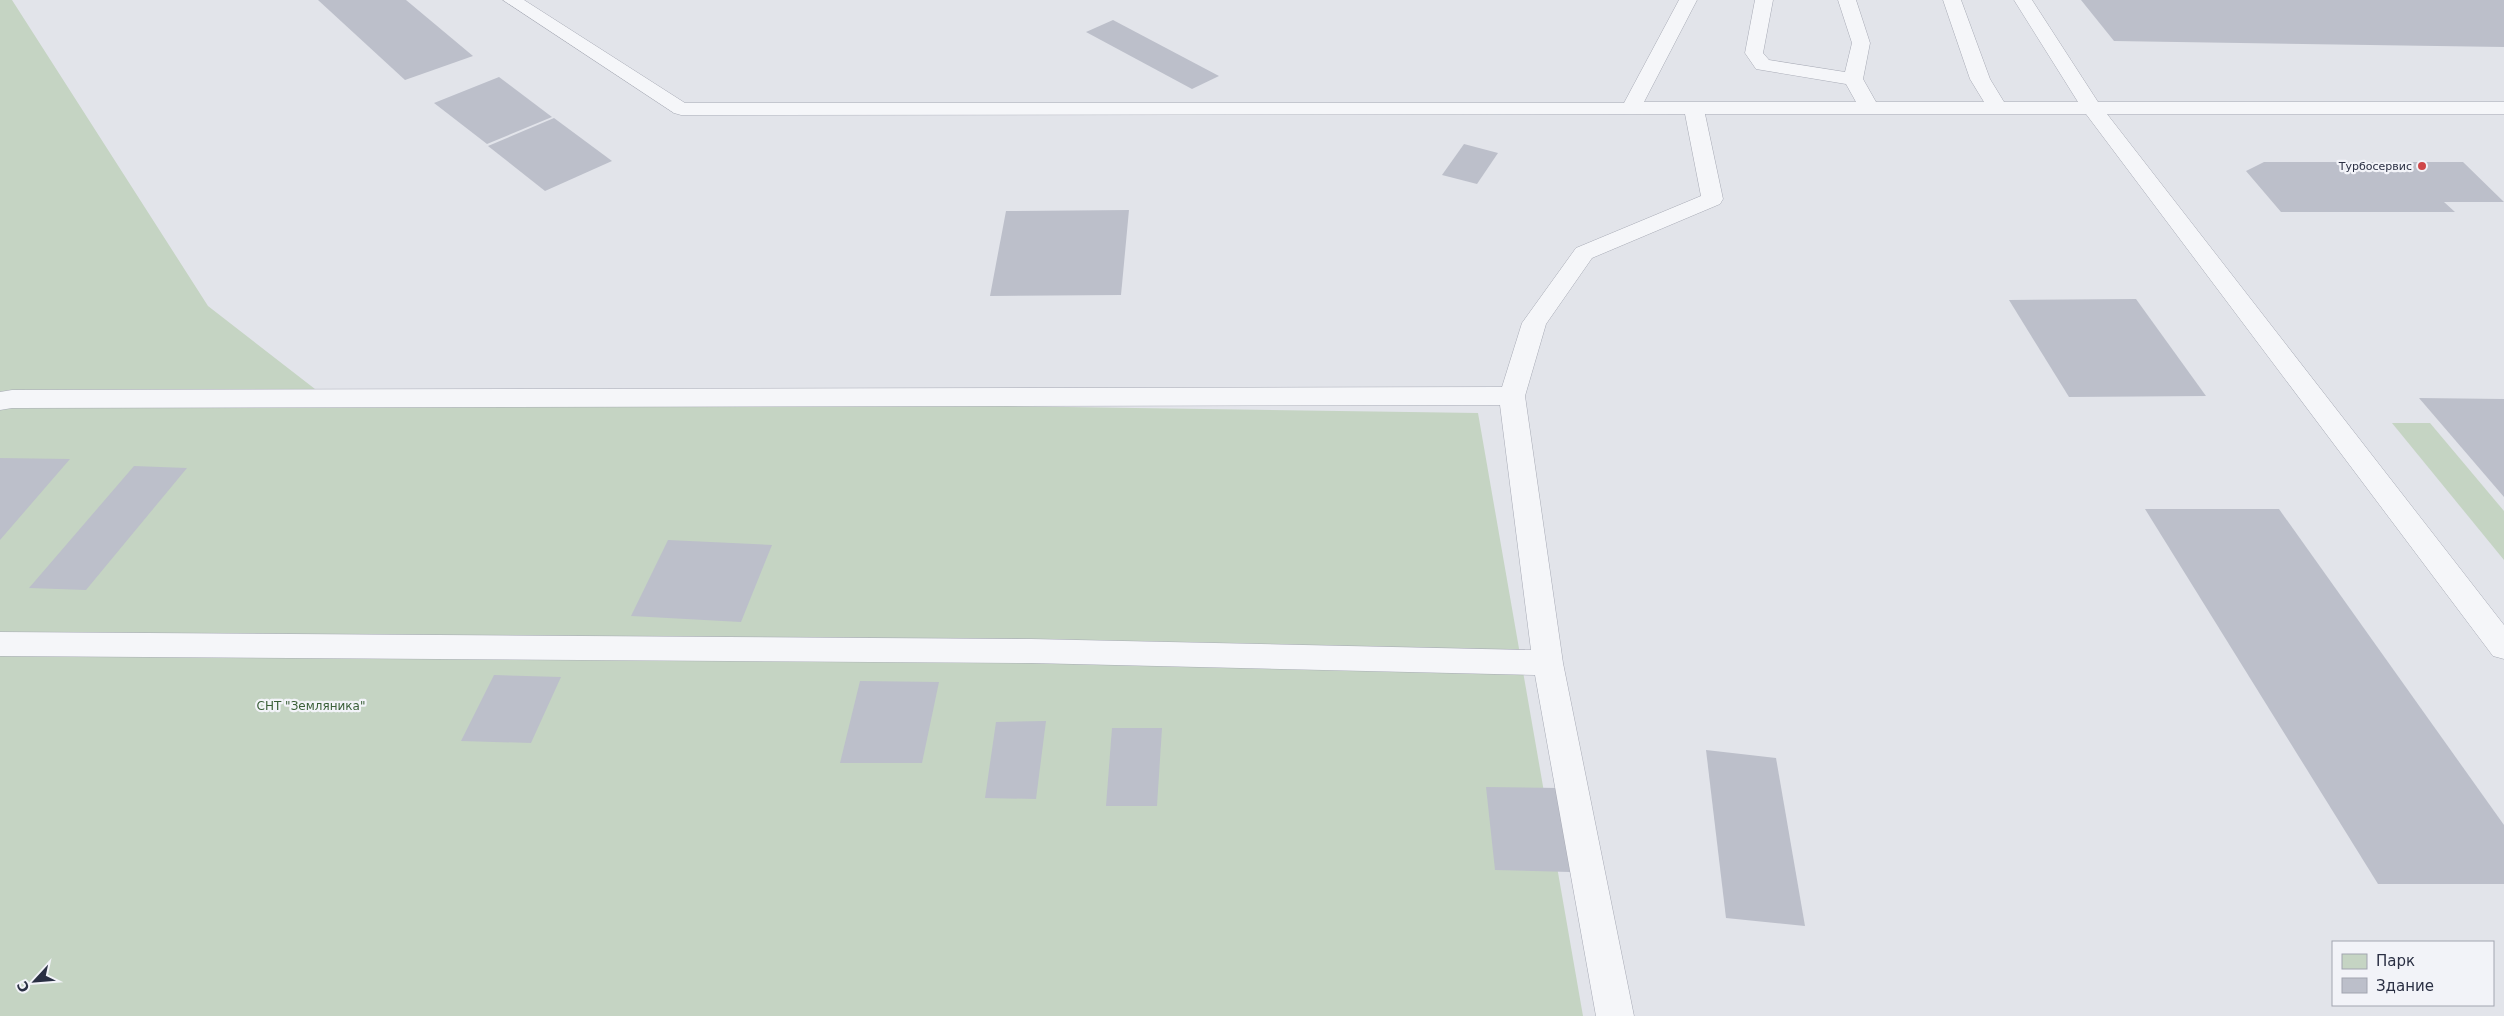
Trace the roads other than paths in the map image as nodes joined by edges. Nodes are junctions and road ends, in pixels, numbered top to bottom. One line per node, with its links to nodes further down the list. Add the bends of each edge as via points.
1 (512, 0): 8 (lane, via 681,109)
2 (1688, 0): 8 (lane)
3 (1764, 0): 7 (lane, via 1754,53 1763,65)
4 (1847, 0): 7 (lane, via 1861,43)
5 (1952, 0): 11 (lane, via 1980,78)
6 (2023, 0): 12 (lane)
7 (1853, 78): 10 (lane)
8 (1632, 107): 9 (lane)
9 (1694, 107): 10 (lane); 14 (lane, via 1712,199 1584,253 1534,323)
10 (1869, 107): 11 (lane)
11 (1997, 107): 12 (lane)
12 (2091, 108): 13 (lane); 17 (lane)
13 (2504, 108)
14 (1512, 396): 15 (lane); 18 (lane)
15 (0, 401)
16 (0, 644): 18 (lane, via 1021,651)
17 (2504, 647)
18 (1548, 663): 19 (lane)
19 (1616, 1016)

